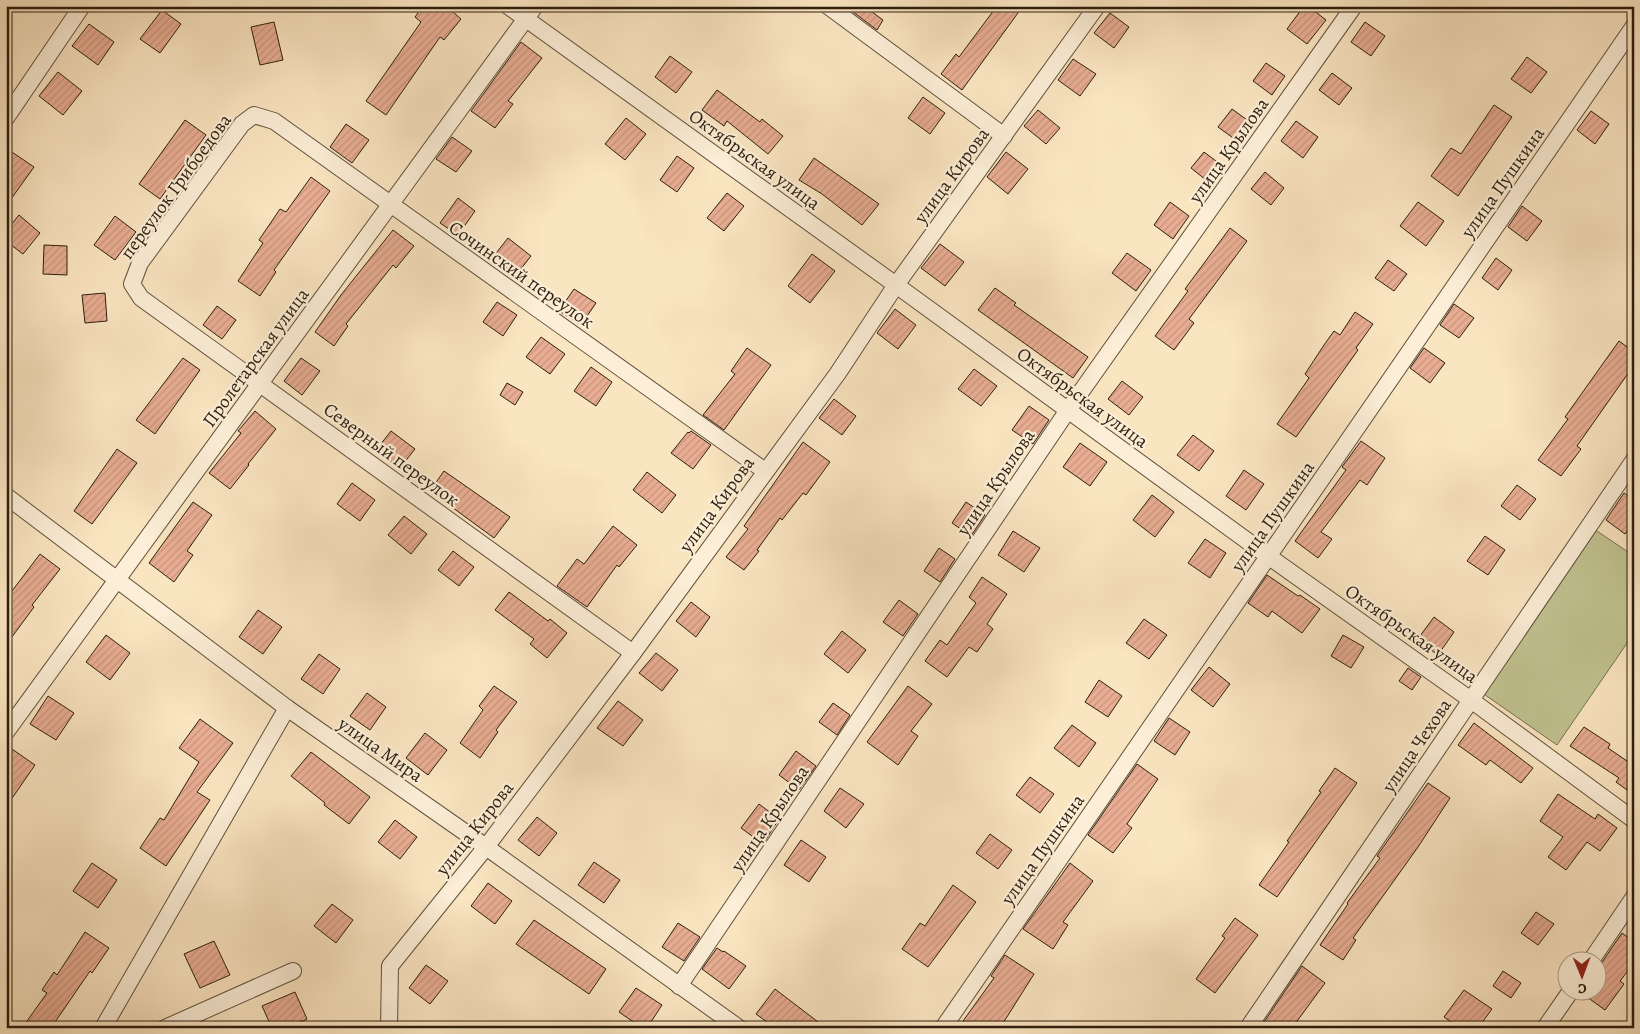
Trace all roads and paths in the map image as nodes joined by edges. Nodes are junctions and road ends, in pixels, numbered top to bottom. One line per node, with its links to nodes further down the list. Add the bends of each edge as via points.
1 (82, 6): 9 (street)
2 (508, 6): 6 (street, Октябрьская улица)
3 (828, 6): 10 (street)
4 (1097, 6): 10 (street, улица Кирова)
5 (1354, 6): 15 (street, улица Крылова)
6 (531, 13): 11 (street, Пролетарская улица); 13 (street, Октябрьская улица)
7 (1634, 26): 19 (street, улица Пушкина)
8 (254, 115): 11 (street, Сочинский переулок, via 274,121); 12 (street, переулок Грибоедова, via 242,124 140,262)
9 (6, 118)
10 (1004, 136): 13 (street, улица Кирова)
11 (390, 205): 14 (street, Пролетарская улица); 17 (street, Сочинский переулок)
12 (132, 284): 14 (street, Северный переулок, via 142,298)
13 (896, 285): 15 (street, Октябрьская улица); 17 (street, улица Кирова, via 838,373)
14 (260, 384): 20 (street, Пролетарская улица); 21 (street, Северный переулок)
15 (1068, 410): 19 (street, Октябрьская улица); 30 (street, улица Крылова)
16 (1634, 460): 22 (street, улица Чехова)
17 (765, 471): 21 (street, улица Кирова)
18 (6, 496): 20 (street, улица Мира)
19 (1268, 556): 22 (street, Октябрьская улица); 36 (street, улица Пушкина)
20 (117, 580): 23 (street, улица Мира); 24 (street, Пролетарская улица)
21 (632, 653): 26 (street, улица Кирова)
22 (1471, 700): 25 (street, Октябрьская улица); 37 (street, улица Чехова)
23 (288, 708): 26 (street, улица Мира); 32 (street)
24 (7, 729)
25 (1634, 820)
26 (486, 847): 30 (street, улица Мира); 34 (street, улица Кирова, via 390,966)
27 (1634, 898): 28 (street)
28 (1597, 952)
29 (293, 972): 33 (street)
30 (679, 986): 35 (street, улица Мира)
31 (1563, 1002): 38 (street)
32 (102, 1028)
33 (165, 1028)
34 (389, 1028)
35 (739, 1028)
36 (943, 1028)
37 (1248, 1028)
38 (1545, 1028)

